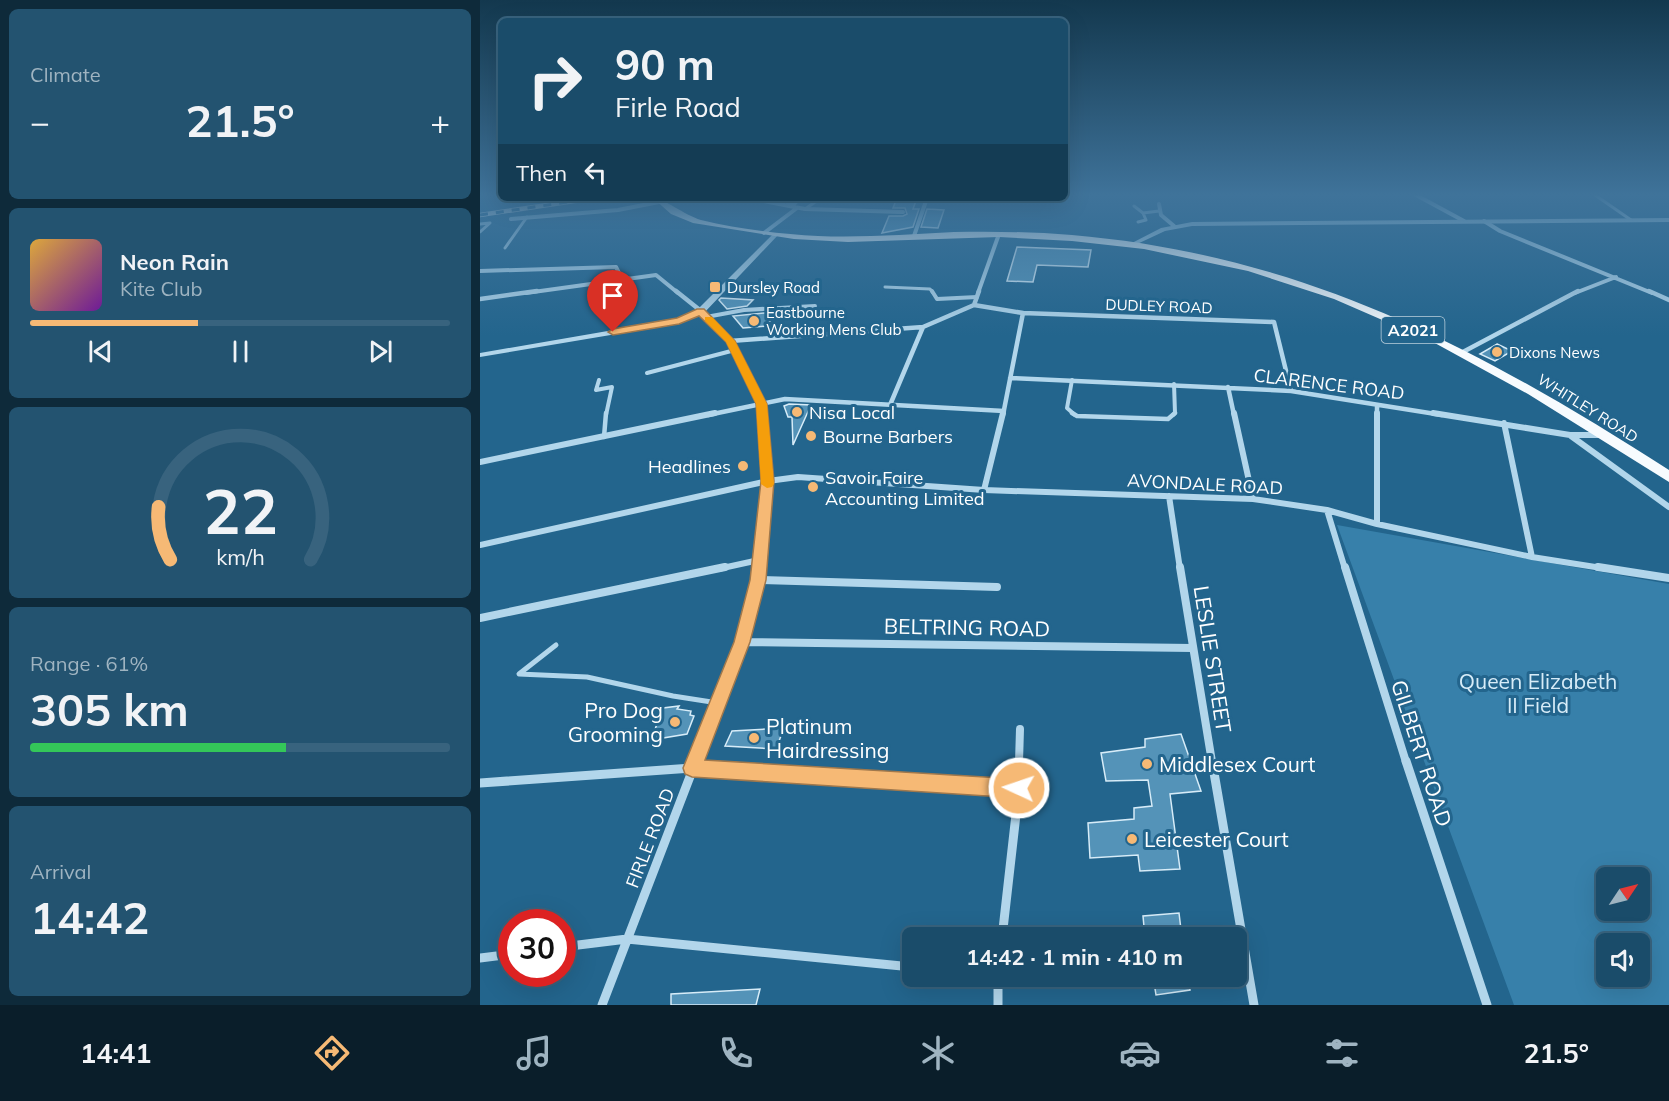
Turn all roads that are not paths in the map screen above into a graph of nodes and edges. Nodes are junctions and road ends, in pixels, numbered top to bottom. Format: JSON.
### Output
{"nodes":[{"id":1,"x":509,"y":242,"type":"edge"},
{"id":2,"x":769,"y":242,"type":"edge"},
{"id":3,"x":996,"y":242,"type":"edge"},
{"id":4,"x":1105,"y":242,"type":"edge"},
{"id":5,"x":1137,"y":242,"type":"edge"},
{"id":6,"x":1527,"y":242,"type":"edge"},
{"id":7,"x":1133,"y":244,"type":"junction"},
{"id":8,"x":505,"y":248,"type":"dead end"},
{"id":9,"x":480,"y":271,"type":"edge"},
{"id":10,"x":1616,"y":277,"type":"junction"},
{"id":11,"x":622,"y":279,"type":"junction"},
{"id":12,"x":885,"y":287,"type":"dead end"},
{"id":13,"x":977,"y":297,"type":"junction"},
{"id":14,"x":480,"y":299,"type":"edge"},
{"id":15,"x":1669,"y":300,"type":"edge"},
{"id":16,"x":974,"y":305,"type":"junction"},
{"id":17,"x":815,"y":306,"type":"dead end"},
{"id":18,"x":1023,"y":313,"type":"junction"},
{"id":19,"x":704,"y":314,"type":"junction"},
{"id":20,"x":923,"y":327,"type":"junction"},
{"id":21,"x":730,"y":341,"type":"junction"},
{"id":22,"x":735,"y":350,"type":"junction"},
{"id":23,"x":1461,"y":353,"type":"junction"},
{"id":24,"x":480,"y":355,"type":"edge"},
{"id":25,"x":646,"y":373,"type":"dead end"},
{"id":26,"x":1010,"y":378,"type":"junction"},
{"id":27,"x":599,"y":380,"type":"dead end"},
{"id":28,"x":1072,"y":380,"type":"junction"},
{"id":29,"x":1174,"y":384,"type":"junction"},
{"id":30,"x":1228,"y":387,"type":"junction"},
{"id":31,"x":1291,"y":391,"type":"junction"},
{"id":32,"x":762,"y":404,"type":"junction"},
{"id":33,"x":890,"y":405,"type":"junction"},
{"id":34,"x":1377,"y":405,"type":"junction"},
{"id":35,"x":1004,"y":411,"type":"junction"},
{"id":36,"x":1504,"y":423,"type":"junction"},
{"id":37,"x":1570,"y":435,"type":"junction"},
{"id":38,"x":1605,"y":435,"type":"junction"},
{"id":39,"x":604,"y":437,"type":"junction"},
{"id":40,"x":480,"y":462,"type":"edge"},
{"id":41,"x":1669,"y":477,"type":"edge"},
{"id":42,"x":768,"y":481,"type":"junction"},
{"id":43,"x":984,"y":490,"type":"junction"},
{"id":44,"x":1169,"y":496,"type":"junction"},
{"id":45,"x":1253,"y":499,"type":"junction"},
{"id":46,"x":1669,"y":507,"type":"edge"},
{"id":47,"x":1327,"y":510,"type":"junction"},
{"id":48,"x":1377,"y":524,"type":"junction"},
{"id":49,"x":480,"y":545,"type":"edge"},
{"id":50,"x":1532,"y":557,"type":"junction"},
{"id":51,"x":759,"y":560,"type":"junction"},
{"id":52,"x":1669,"y":578,"type":"edge"},
{"id":53,"x":758,"y":580,"type":"junction"},
{"id":54,"x":997,"y":587,"type":"dead end"},
{"id":55,"x":480,"y":618,"type":"edge"},
{"id":56,"x":742,"y":642,"type":"junction"},
{"id":57,"x":556,"y":645,"type":"dead end"},
{"id":58,"x":1192,"y":648,"type":"junction"},
{"id":59,"x":718,"y":704,"type":"junction"},
{"id":60,"x":1020,"y":729,"type":"dead end"},
{"id":61,"x":692,"y":768,"type":"junction"},
{"id":62,"x":480,"y":783,"type":"edge"},
{"id":63,"x":1019,"y":788,"type":"junction"},
{"id":64,"x":1003,"y":927,"type":"edge"},
{"id":65,"x":627,"y":939,"type":"junction"},
{"id":66,"x":576,"y":945,"type":"edge"},
{"id":67,"x":498,"y":956,"type":"edge"},
{"id":68,"x":480,"y":958,"type":"edge"},
{"id":69,"x":902,"y":966,"type":"edge"},
{"id":70,"x":998,"y":987,"type":"edge"},
{"id":71,"x":602,"y":1005,"type":"edge"},
{"id":72,"x":998,"y":1005,"type":"edge"},
{"id":73,"x":1254,"y":1005,"type":"edge"},
{"id":74,"x":1487,"y":1005,"type":"edge"}],
"edges":[{"from":1,"to":8,"type":"lane"},
{"from":2,"to":19,"type":"street"},
{"from":3,"to":13,"type":"street"},
{"from":4,"to":7,"type":"main road","name":"WHITLEY ROAD","number":"A2021"},
{"from":5,"to":7,"type":"street"},
{"from":6,"to":10,"type":"street"},
{"from":7,"to":23,"type":"main road","name":"WHITLEY ROAD","number":"A2021"},
{"from":9,"to":11,"type":"street"},
{"from":10,"to":15,"type":"street"},
{"from":10,"to":23,"type":"street"},
{"from":11,"to":14,"type":"street"},
{"from":11,"to":19,"type":"street"},
{"from":12,"to":13,"type":"lane"},
{"from":13,"to":16,"type":"street"},
{"from":16,"to":18,"type":"street","name":"DUDLEY ROAD"},
{"from":16,"to":20,"type":"street"},
{"from":17,"to":19,"type":"lane"},
{"from":18,"to":26,"type":"street"},
{"from":18,"to":31,"type":"street","name":"DUDLEY ROAD"},
{"from":19,"to":21,"type":"street","name":"FIRLE ROAD"},
{"from":19,"to":24,"type":"street"},
{"from":20,"to":21,"type":"street"},
{"from":20,"to":33,"type":"street"},
{"from":21,"to":22,"type":"street","name":"FIRLE ROAD"},
{"from":22,"to":25,"type":"lane"},
{"from":22,"to":32,"type":"street","name":"FIRLE ROAD"},
{"from":23,"to":38,"type":"main road","name":"WHITLEY ROAD","number":"A2021"},
{"from":26,"to":28,"type":"street","name":"CLARENCE ROAD"},
{"from":26,"to":35,"type":"street"},
{"from":27,"to":39,"type":"lane"},
{"from":28,"to":29,"type":"street","name":"CLARENCE ROAD"},
{"from":28,"to":29,"type":"lane"},
{"from":29,"to":30,"type":"street","name":"CLARENCE ROAD"},
{"from":30,"to":31,"type":"street","name":"CLARENCE ROAD"},
{"from":30,"to":45,"type":"street"},
{"from":31,"to":34,"type":"street","name":"CLARENCE ROAD"},
{"from":32,"to":33,"type":"street"},
{"from":32,"to":39,"type":"street"},
{"from":32,"to":42,"type":"street","name":"FIRLE ROAD"},
{"from":33,"to":35,"type":"street"},
{"from":34,"to":36,"type":"street","name":"CLARENCE ROAD"},
{"from":34,"to":48,"type":"street"},
{"from":35,"to":43,"type":"street"},
{"from":36,"to":37,"type":"street","name":"CLARENCE ROAD"},
{"from":36,"to":50,"type":"street"},
{"from":37,"to":38,"type":"street","name":"CLARENCE ROAD"},
{"from":37,"to":46,"type":"street"},
{"from":38,"to":41,"type":"main road","name":"WHITLEY ROAD","number":"A2021"},
{"from":39,"to":40,"type":"street"},
{"from":42,"to":43,"type":"street","name":"AVONDALE ROAD"},
{"from":42,"to":49,"type":"street","name":"AVONDALE ROAD"},
{"from":42,"to":51,"type":"street","name":"FIRLE ROAD"},
{"from":43,"to":44,"type":"street","name":"AVONDALE ROAD"},
{"from":44,"to":45,"type":"street","name":"AVONDALE ROAD"},
{"from":44,"to":58,"type":"street","name":"LESLIE STREET"},
{"from":45,"to":47,"type":"street","name":"AVONDALE ROAD"},
{"from":47,"to":48,"type":"street","name":"AVONDALE ROAD"},
{"from":47,"to":74,"type":"street","name":"GILBERT ROAD"},
{"from":48,"to":50,"type":"street","name":"AVONDALE ROAD"},
{"from":50,"to":52,"type":"street","name":"AVONDALE ROAD"},
{"from":51,"to":53,"type":"street","name":"FIRLE ROAD"},
{"from":51,"to":55,"type":"street"},
{"from":53,"to":54,"type":"street"},
{"from":53,"to":56,"type":"street","name":"FIRLE ROAD"},
{"from":56,"to":58,"type":"street","name":"BELTRING ROAD"},
{"from":56,"to":59,"type":"street","name":"FIRLE ROAD"},
{"from":57,"to":59,"type":"lane"},
{"from":58,"to":73,"type":"street","name":"LESLIE STREET"},
{"from":59,"to":61,"type":"street","name":"FIRLE ROAD"},
{"from":60,"to":63,"type":"street"},
{"from":61,"to":62,"type":"street"},
{"from":61,"to":63,"type":"street"},
{"from":61,"to":65,"type":"street","name":"FIRLE ROAD"},
{"from":63,"to":64,"type":"street"},
{"from":65,"to":66,"type":"street"},
{"from":65,"to":69,"type":"street"},
{"from":65,"to":71,"type":"street","name":"FIRLE ROAD"},
{"from":67,"to":68,"type":"street"},
{"from":70,"to":72,"type":"street"}]}
